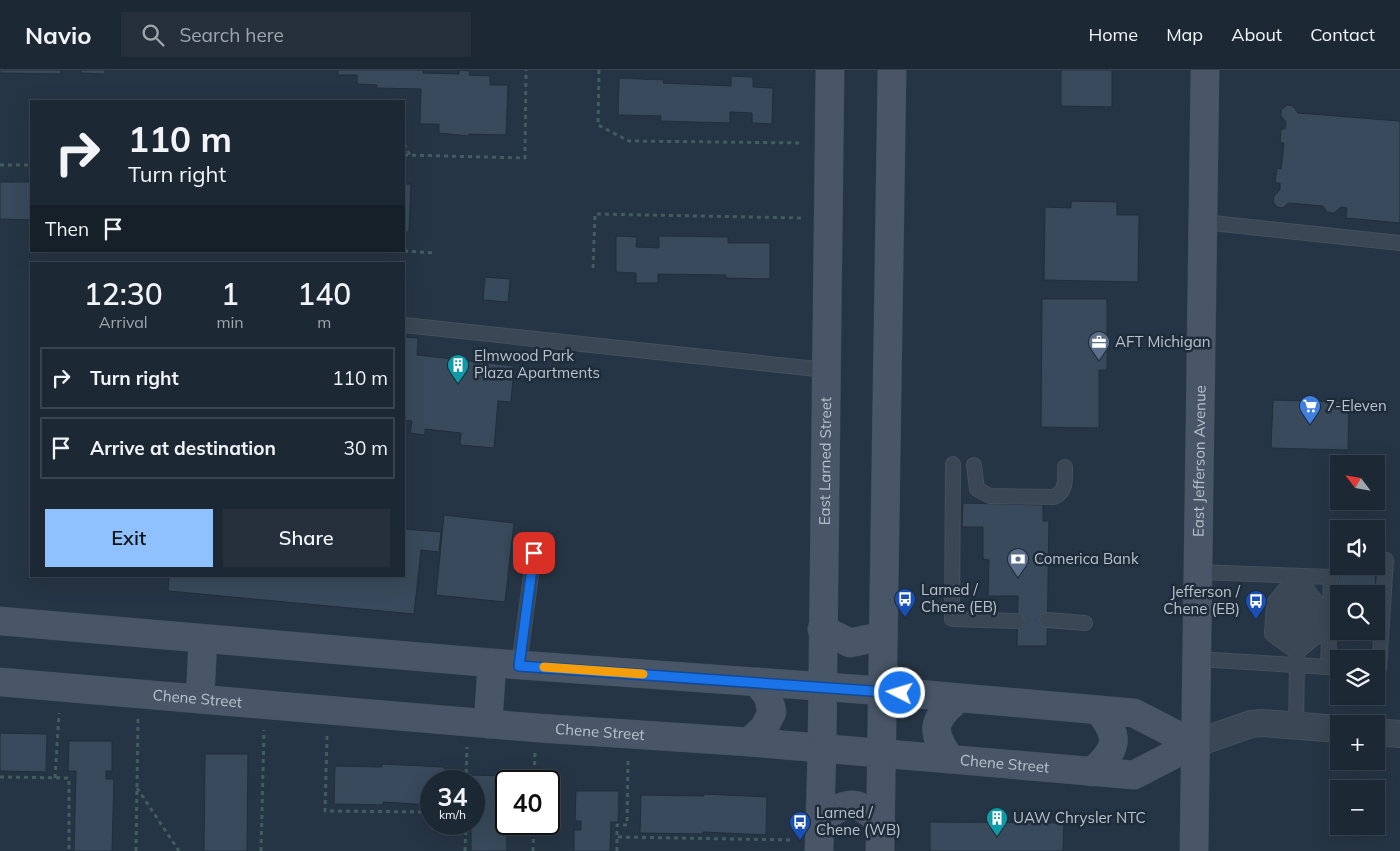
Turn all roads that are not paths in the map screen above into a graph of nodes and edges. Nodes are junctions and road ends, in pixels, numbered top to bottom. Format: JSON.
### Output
{"nodes":[{"id":1,"x":830,"y":70,"type":"edge"},
{"id":2,"x":892,"y":70,"type":"edge"},
{"id":3,"x":1205,"y":70,"type":"edge"},
{"id":4,"x":1203,"y":222,"type":"junction"},
{"id":5,"x":1400,"y":242,"type":"edge"},
{"id":6,"x":405,"y":325,"type":"edge"},
{"id":7,"x":826,"y":370,"type":"junction"},
{"id":8,"x":953,"y":464,"type":"dead end"},
{"id":9,"x":974,"y":465,"type":"dead end"},
{"id":10,"x":1065,"y":467,"type":"dead end"},
{"id":11,"x":534,"y":553,"type":"dead end"},
{"id":12,"x":1386,"y":560,"type":"dead end"},
{"id":13,"x":1197,"y":572,"type":"junction"},
{"id":14,"x":1296,"y":576,"type":"junction"},
{"id":15,"x":1048,"y":620,"type":"dead end"},
{"id":16,"x":0,"y":621,"type":"edge"},
{"id":17,"x":1017,"y":621,"type":"dead end"},
{"id":18,"x":1085,"y":623,"type":"dead end"},
{"id":19,"x":822,"y":629,"type":"junction"},
{"id":20,"x":883,"y":636,"type":"junction"},
{"id":21,"x":202,"y":639,"type":"junction"},
{"id":22,"x":1333,"y":650,"type":"edge"},
{"id":23,"x":1380,"y":650,"type":"edge"},
{"id":24,"x":1296,"y":658,"type":"junction"},
{"id":25,"x":1196,"y":659,"type":"junction"},
{"id":26,"x":492,"y":664,"type":"junction"},
{"id":27,"x":519,"y":666,"type":"junction"},
{"id":28,"x":1330,"y":666,"type":"edge"},
{"id":29,"x":0,"y":682,"type":"edge"},
{"id":30,"x":757,"y":682,"type":"junction"},
{"id":31,"x":822,"y":687,"type":"junction"},
{"id":32,"x":883,"y":691,"type":"junction"},
{"id":33,"x":200,"y":699,"type":"junction"},
{"id":34,"x":958,"y":699,"type":"junction"},
{"id":35,"x":1099,"y":711,"type":"junction"},
{"id":36,"x":488,"y":724,"type":"junction"},
{"id":37,"x":1296,"y":725,"type":"junction"},
{"id":38,"x":1330,"y":728,"type":"edge"},
{"id":39,"x":1385,"y":733,"type":"edge"},
{"id":40,"x":1400,"y":734,"type":"edge"},
{"id":41,"x":749,"y":742,"type":"junction"},
{"id":42,"x":1194,"y":744,"type":"junction"},
{"id":43,"x":822,"y":750,"type":"junction"},
{"id":44,"x":882,"y":754,"type":"junction"},
{"id":45,"x":950,"y":759,"type":"junction"},
{"id":46,"x":1092,"y":772,"type":"junction"},
{"id":47,"x":819,"y":822,"type":"junction"},
{"id":48,"x":880,"y":824,"type":"junction"},
{"id":49,"x":819,"y":851,"type":"edge"},
{"id":50,"x":880,"y":851,"type":"edge"},
{"id":51,"x":1194,"y":851,"type":"edge"}],
"edges":[{"from":1,"to":7,"type":"street","name":"East Larned Street"},
{"from":2,"to":20,"type":"street"},
{"from":3,"to":4,"type":"street","name":"East Jefferson Avenue"},
{"from":4,"to":5,"type":"lane"},
{"from":4,"to":13,"type":"street","name":"East Jefferson Avenue"},
{"from":6,"to":7,"type":"lane"},
{"from":7,"to":19,"type":"street","name":"East Larned Street"},
{"from":8,"to":17,"type":"lane"},
{"from":9,"to":10,"type":"lane"},
{"from":11,"to":27,"type":"lane"},
{"from":12,"to":23,"type":"lane"},
{"from":13,"to":14,"type":"lane"},
{"from":13,"to":25,"type":"street","name":"East Jefferson Avenue"},
{"from":14,"to":22,"type":"lane"},
{"from":14,"to":24,"type":"lane"},
{"from":14,"to":24,"type":"lane"},
{"from":15,"to":18,"type":"lane"},
{"from":16,"to":21,"type":"street"},
{"from":19,"to":20,"type":"street"},
{"from":19,"to":31,"type":"street","name":"East Larned Street"},
{"from":20,"to":32,"type":"street"},
{"from":21,"to":26,"type":"street"},
{"from":21,"to":33,"type":"street"},
{"from":24,"to":25,"type":"lane"},
{"from":24,"to":28,"type":"lane"},
{"from":24,"to":37,"type":"lane"},
{"from":25,"to":42,"type":"street","name":"East Jefferson Avenue"},
{"from":26,"to":27,"type":"street"},
{"from":26,"to":36,"type":"street"},
{"from":27,"to":30,"type":"street"},
{"from":29,"to":33,"type":"street","name":"Chene Street"},
{"from":30,"to":31,"type":"street"},
{"from":30,"to":41,"type":"street"},
{"from":31,"to":32,"type":"street"},
{"from":31,"to":43,"type":"street","name":"East Larned Street"},
{"from":32,"to":34,"type":"street"},
{"from":32,"to":44,"type":"street"},
{"from":33,"to":36,"type":"street","name":"Chene Street"},
{"from":34,"to":35,"type":"street"},
{"from":34,"to":45,"type":"street"},
{"from":35,"to":42,"type":"street"},
{"from":35,"to":46,"type":"street"},
{"from":36,"to":41,"type":"street","name":"Chene Street"},
{"from":37,"to":38,"type":"street","name":"Chene Street"},
{"from":37,"to":42,"type":"street","name":"Chene Street"},
{"from":39,"to":40,"type":"street"},
{"from":41,"to":43,"type":"street","name":"Chene Street"},
{"from":42,"to":46,"type":"street","name":"Chene Street"},
{"from":42,"to":51,"type":"street","name":"East Jefferson Avenue"},
{"from":43,"to":44,"type":"street","name":"Chene Street"},
{"from":43,"to":47,"type":"street","name":"East Larned Street"},
{"from":44,"to":45,"type":"street","name":"Chene Street"},
{"from":44,"to":48,"type":"street"},
{"from":45,"to":46,"type":"street","name":"Chene Street"},
{"from":47,"to":48,"type":"street"},
{"from":47,"to":49,"type":"street","name":"East Larned Street"},
{"from":48,"to":50,"type":"street"}]}
